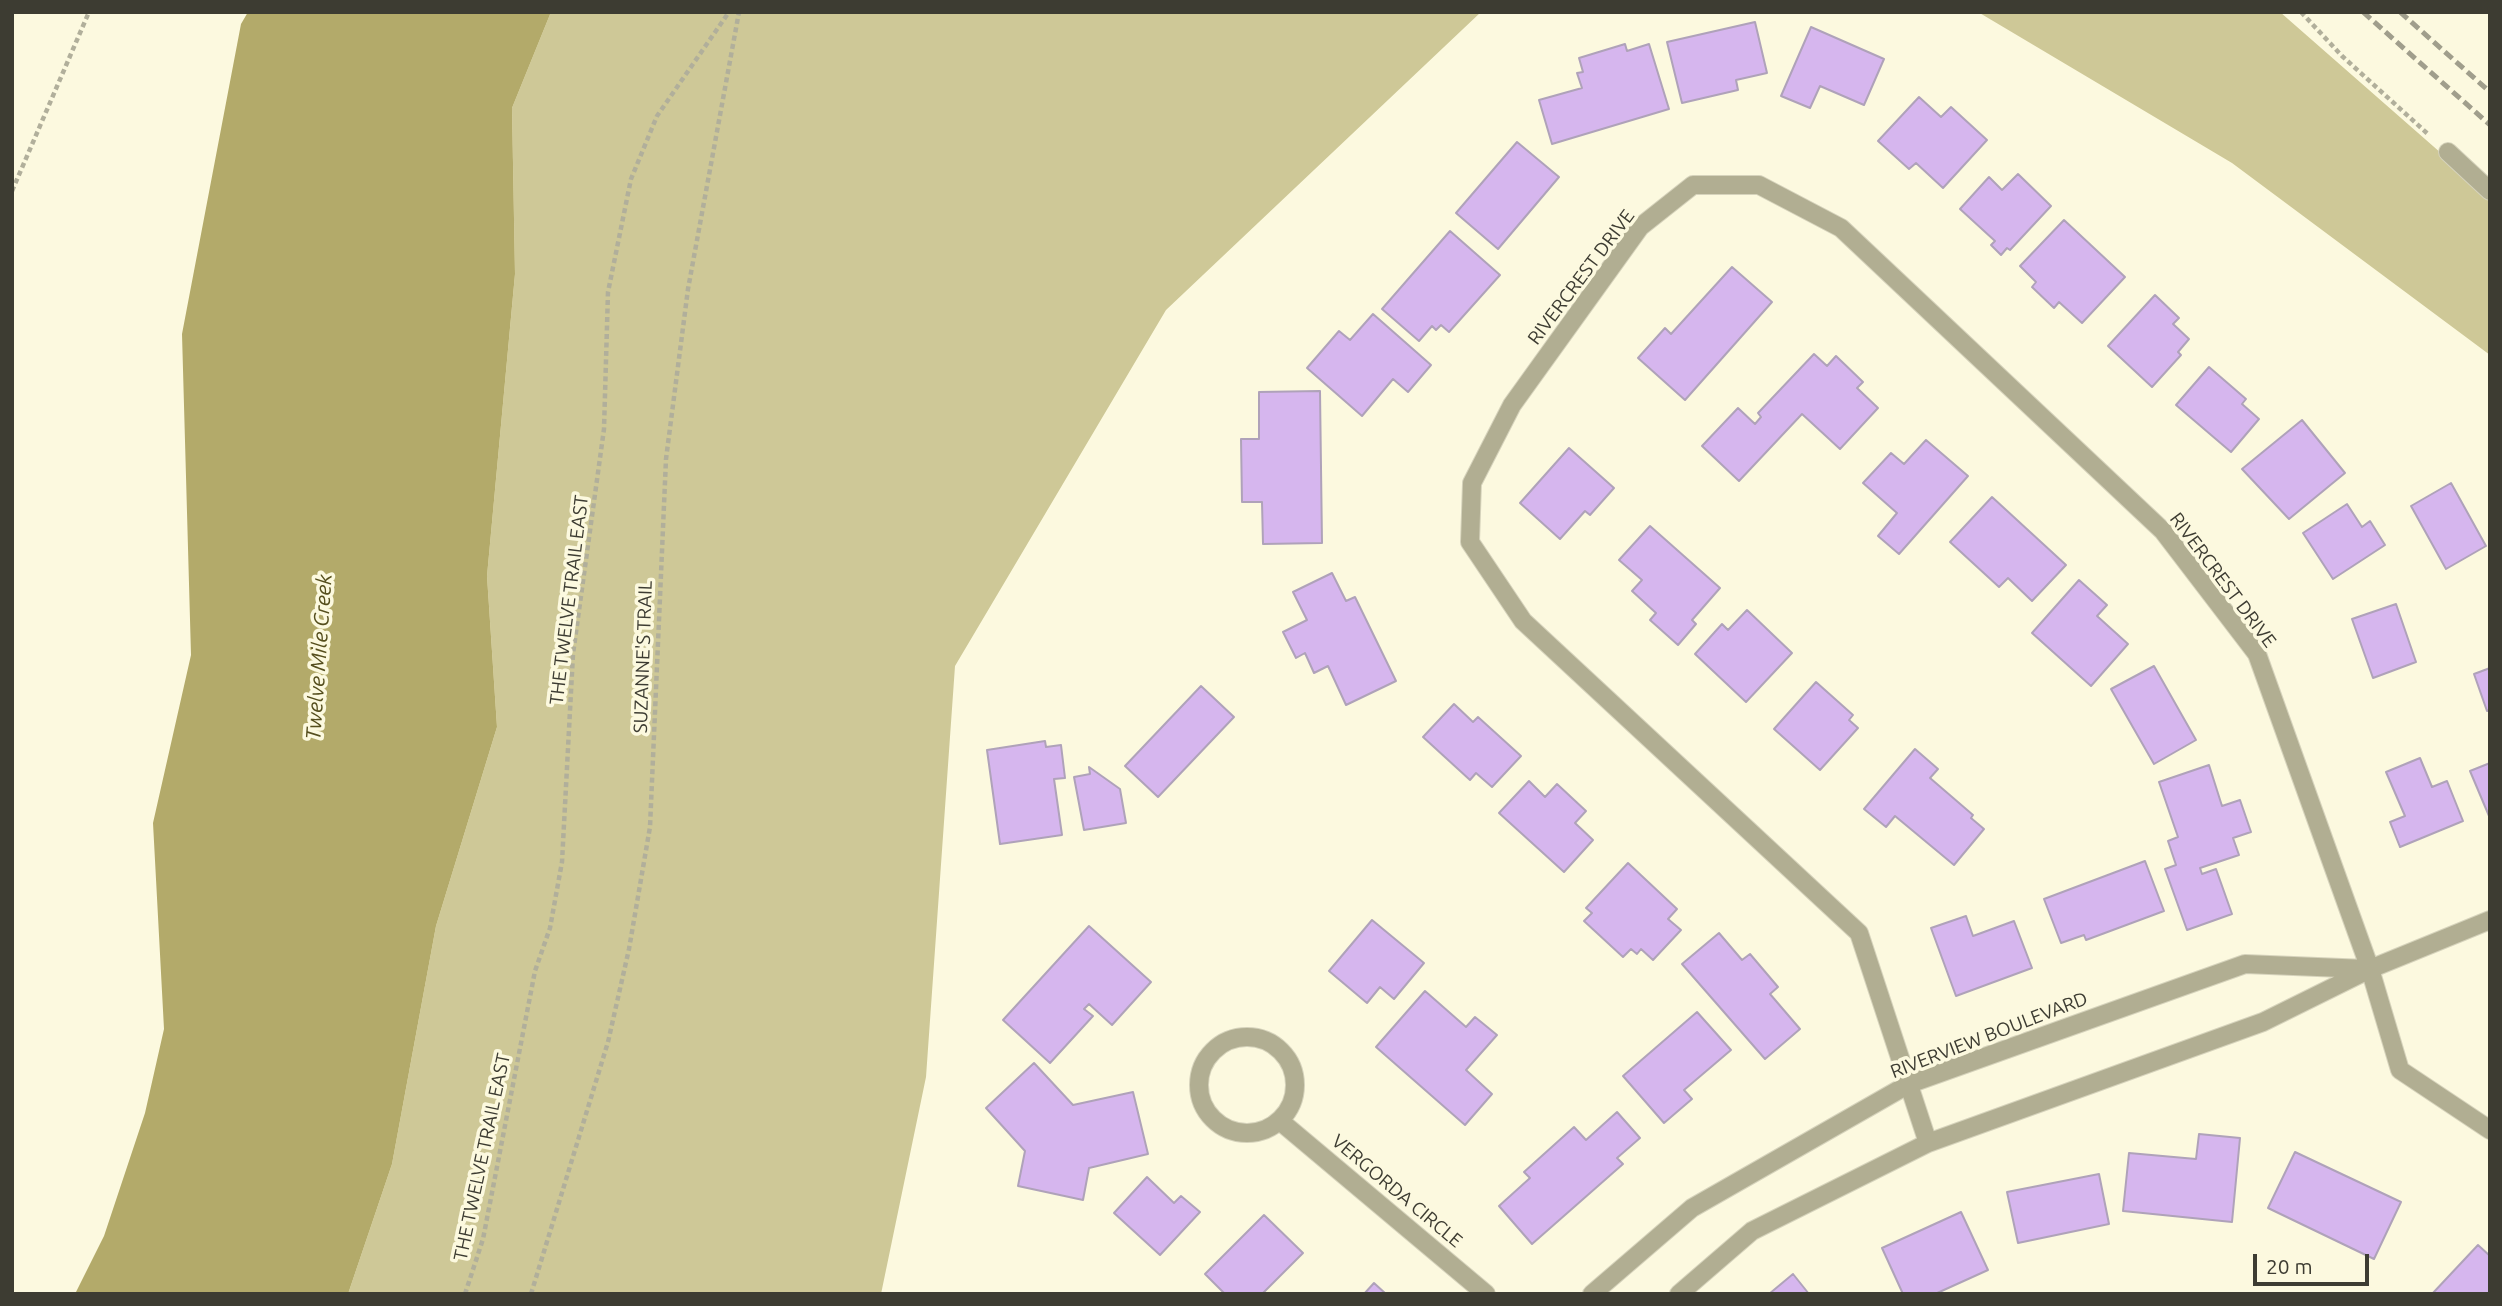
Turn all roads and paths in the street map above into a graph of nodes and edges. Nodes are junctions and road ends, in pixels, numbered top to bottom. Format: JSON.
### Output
{"nodes":[{"id":1,"x":89,"y":12,"type":"edge"},
{"id":2,"x":729,"y":12,"type":"edge"},
{"id":3,"x":739,"y":12,"type":"edge"},
{"id":4,"x":2301,"y":12,"type":"edge"},
{"id":5,"x":2448,"y":152,"type":"joint"},
{"id":6,"x":12,"y":191,"type":"edge"},
{"id":7,"x":2490,"y":191,"type":"edge"},
{"id":8,"x":2490,"y":920,"type":"edge"},
{"id":9,"x":2370,"y":969,"type":"junction"},
{"id":10,"x":1909,"y":1084,"type":"junction"},
{"id":11,"x":1280,"y":1121,"type":"junction"},
{"id":12,"x":2490,"y":1130,"type":"edge"},
{"id":13,"x":1928,"y":1143,"type":"junction"},
{"id":14,"x":465,"y":1294,"type":"edge"},
{"id":15,"x":531,"y":1294,"type":"edge"},
{"id":16,"x":1486,"y":1294,"type":"edge"},
{"id":17,"x":1592,"y":1294,"type":"edge"},
{"id":18,"x":1679,"y":1294,"type":"edge"}],
"edges":[{"from":1,"to":6,"type":"path"},
{"from":2,"to":14,"type":"path","name":"THE TWELVE TRAIL EAST"},
{"from":3,"to":15,"type":"path","name":"SUZANNE'S TRAIL"},
{"from":4,"to":5,"type":"path"},
{"from":5,"to":7,"type":"street"},
{"from":8,"to":9,"type":"street"},
{"from":9,"to":10,"type":"street","name":"RIVERVIEW BOULEVARD"},
{"from":9,"to":10,"type":"street","name":"RIVERCREST DRIVE"},
{"from":9,"to":12,"type":"street"},
{"from":9,"to":13,"type":"street"},
{"from":10,"to":13,"type":"street","name":"RIVERCREST DRIVE"},
{"from":10,"to":17,"type":"street","name":"RIVERVIEW BOULEVARD"},
{"from":11,"to":11,"type":"street"},
{"from":11,"to":16,"type":"street","name":"VERGORDA CIRCLE"},
{"from":13,"to":18,"type":"street"}]}
